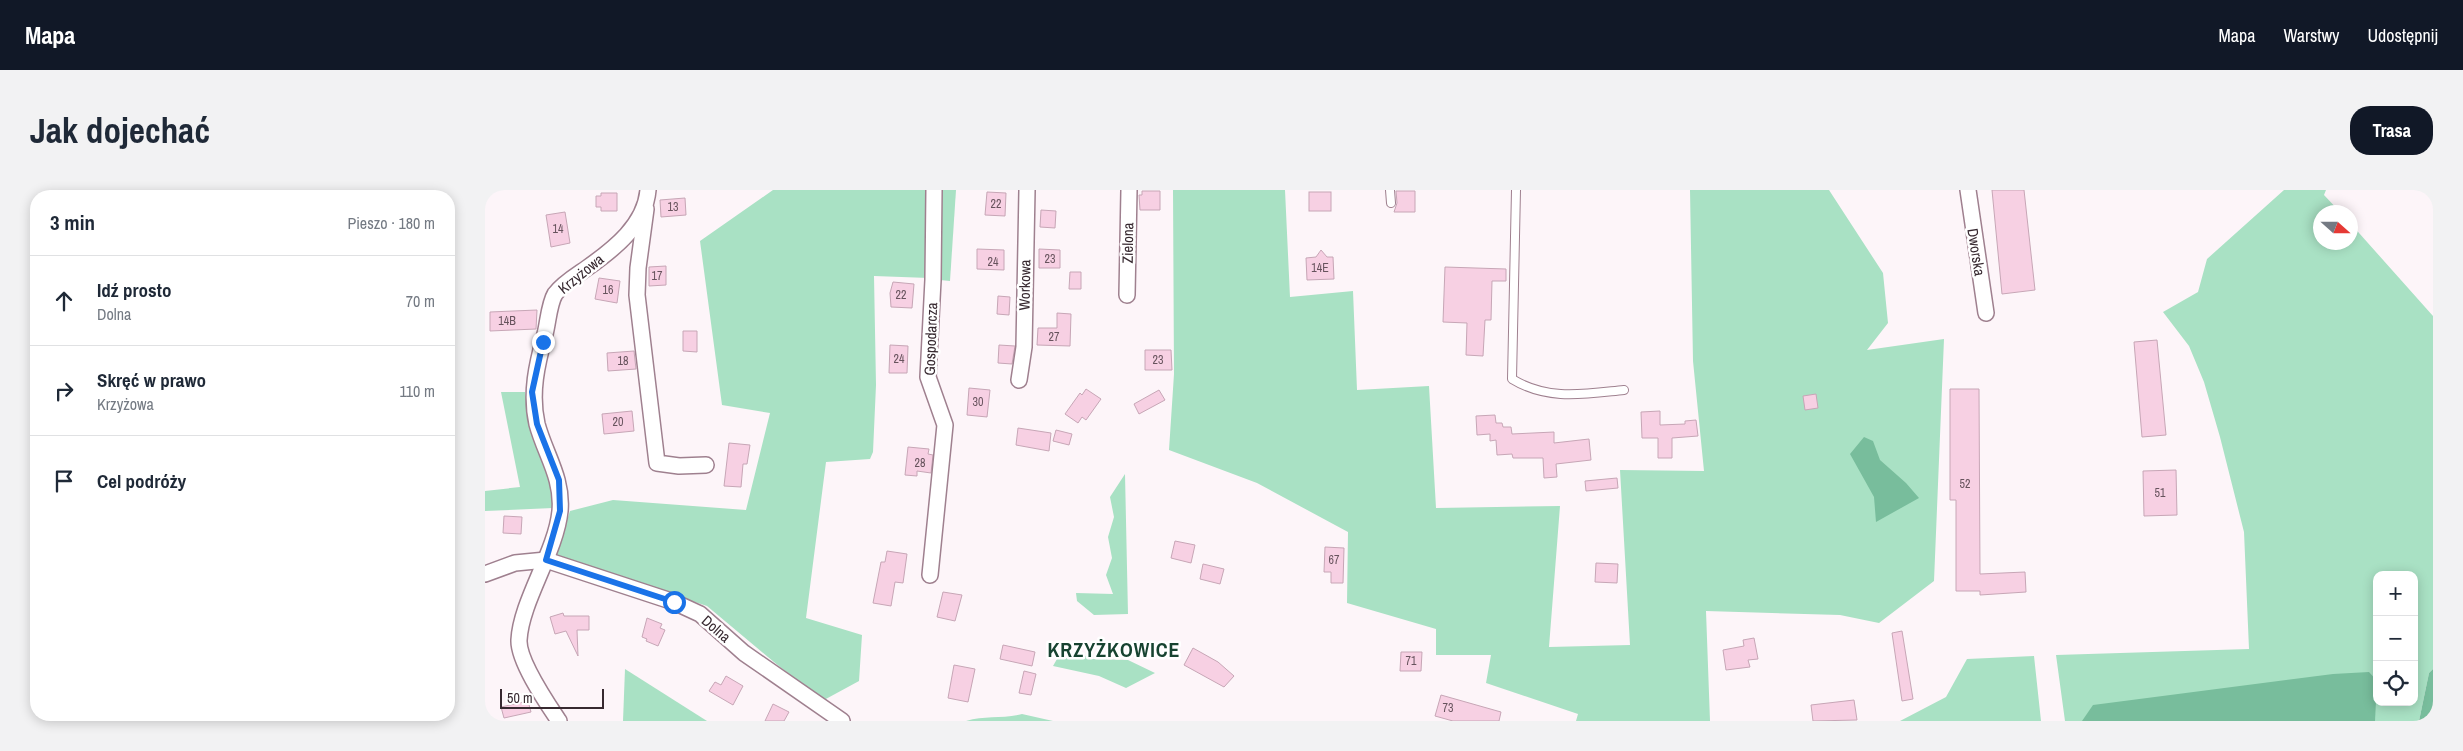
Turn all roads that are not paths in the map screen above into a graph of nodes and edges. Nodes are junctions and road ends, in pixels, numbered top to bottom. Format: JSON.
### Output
{"nodes":[{"id":1,"x":934,"y":190,"type":"edge"},
{"id":2,"x":1027,"y":190,"type":"edge"},
{"id":3,"x":1129,"y":190,"type":"edge"},
{"id":4,"x":1390,"y":190,"type":"edge"},
{"id":5,"x":1516,"y":190,"type":"edge"},
{"id":6,"x":1968,"y":190,"type":"edge"},
{"id":7,"x":648,"y":196,"type":"edge"},
{"id":8,"x":1391,"y":202,"type":"dead end"},
{"id":9,"x":1127,"y":295,"type":"dead end"},
{"id":10,"x":1986,"y":313,"type":"dead end"},
{"id":11,"x":1019,"y":380,"type":"dead end"},
{"id":12,"x":1624,"y":390,"type":"dead end"},
{"id":13,"x":706,"y":465,"type":"dead end"},
{"id":14,"x":546,"y":560,"type":"junction"},
{"id":15,"x":485,"y":574,"type":"edge"},
{"id":16,"x":930,"y":575,"type":"dead end"},
{"id":17,"x":559,"y":721,"type":"edge"},
{"id":18,"x":842,"y":721,"type":"edge"}],
"edges":[{"from":1,"to":16,"type":"street","name":"Gospodarcza"},
{"from":2,"to":11,"type":"street","name":"Workowa"},
{"from":3,"to":9,"type":"street","name":"Zielona"},
{"from":4,"to":8,"type":"lane"},
{"from":5,"to":12,"type":"lane"},
{"from":6,"to":10,"type":"street","name":"Dworska"},
{"from":7,"to":13,"type":"street","name":"Krzyżowa"},
{"from":7,"to":14,"type":"street","name":"Krzyżowa"},
{"from":14,"to":15,"type":"street","name":"Dolna"},
{"from":14,"to":17,"type":"street"},
{"from":14,"to":18,"type":"street","name":"Dolna"}]}
